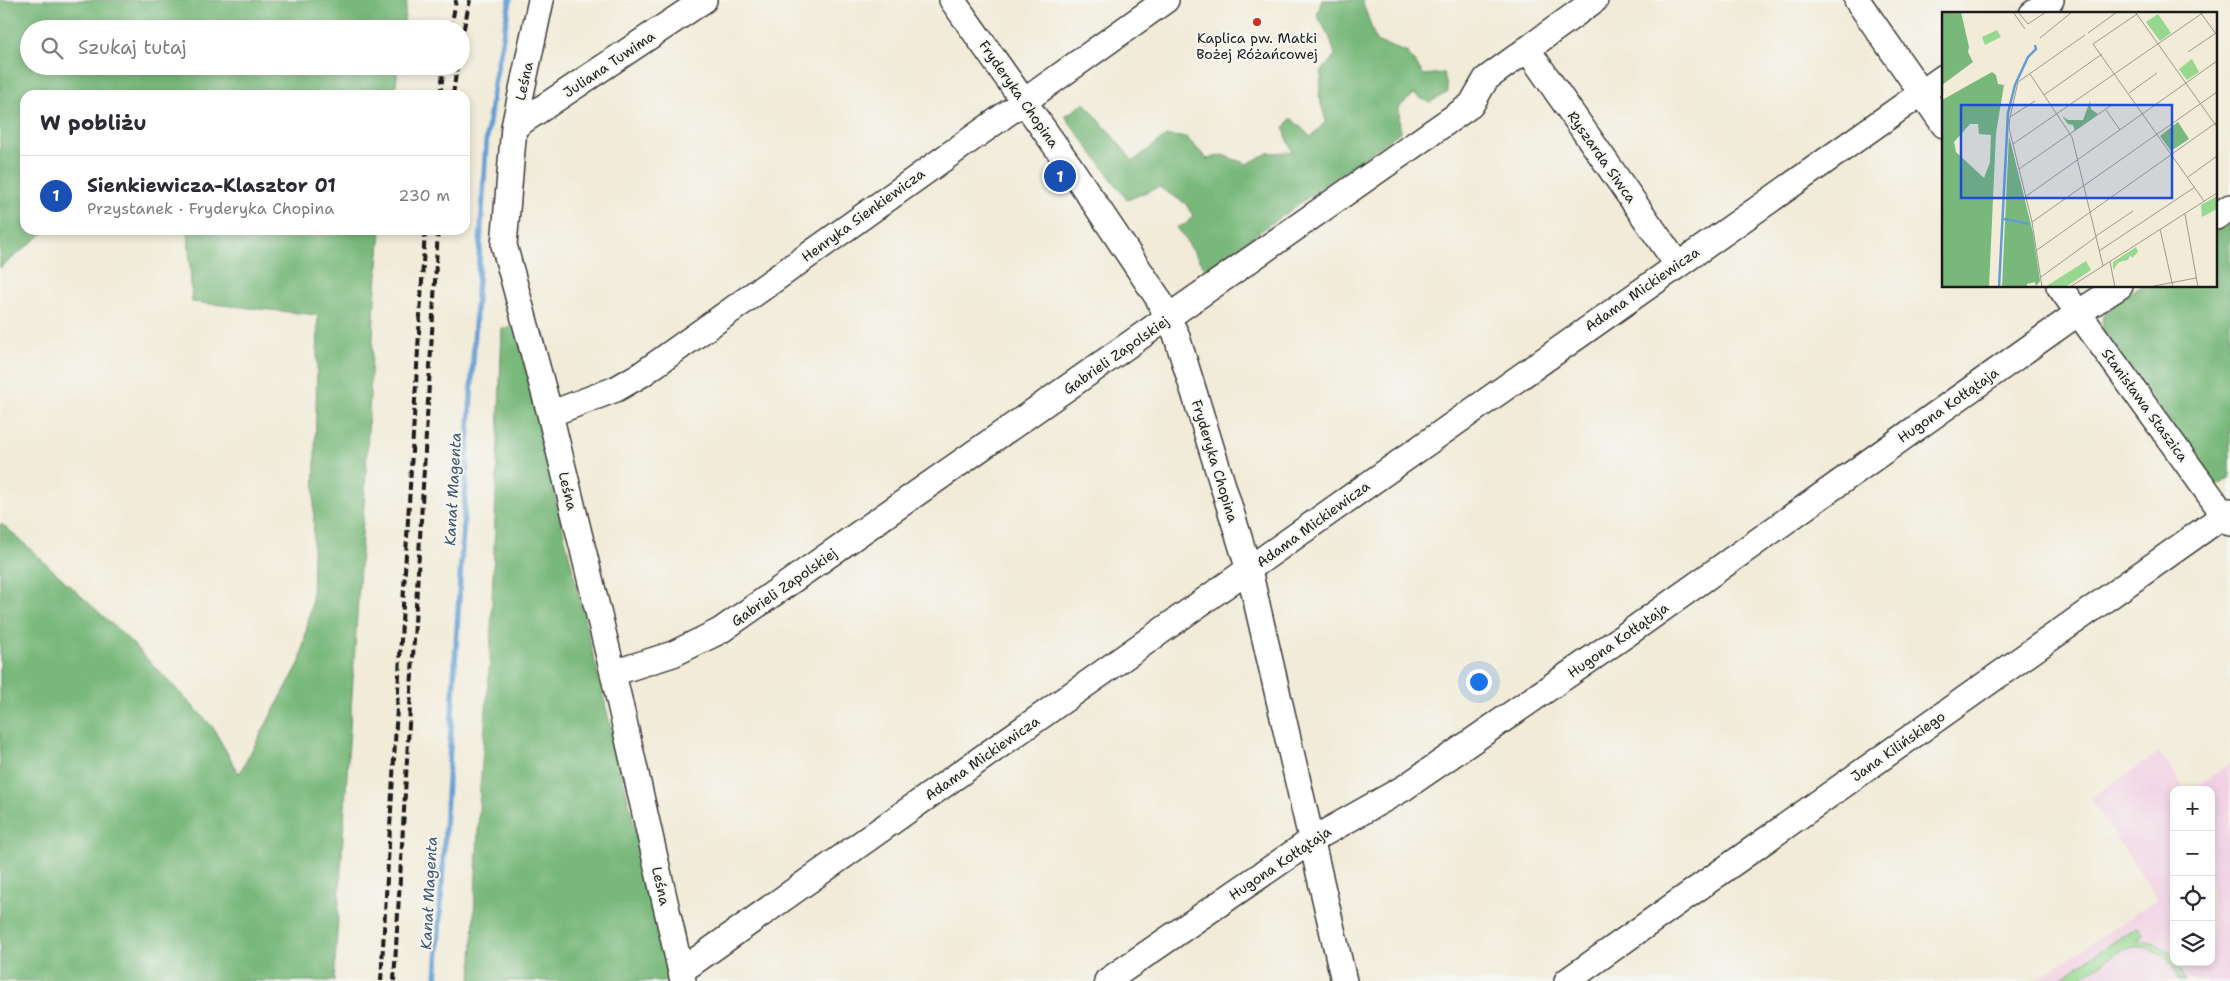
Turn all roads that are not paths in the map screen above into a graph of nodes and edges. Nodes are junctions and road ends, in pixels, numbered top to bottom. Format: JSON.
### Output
{"nodes":[{"id":1,"x":541,"y":0,"type":"edge"},
{"id":2,"x":704,"y":0,"type":"edge"},
{"id":3,"x":952,"y":0,"type":"edge"},
{"id":4,"x":1166,"y":0,"type":"edge"},
{"id":5,"x":1595,"y":0,"type":"edge"},
{"id":6,"x":1857,"y":0,"type":"edge"},
{"id":7,"x":2051,"y":0,"type":"edge"},
{"id":8,"x":2035,"y":12,"type":"edge"},
{"id":9,"x":1527,"y":49,"type":"junction"},
{"id":10,"x":1942,"y":78,"type":"edge"},
{"id":11,"x":1921,"y":93,"type":"junction"},
{"id":12,"x":1023,"y":101,"type":"junction"},
{"id":13,"x":1942,"y":122,"type":"edge"},
{"id":14,"x":514,"y":127,"type":"junction"},
{"id":15,"x":2230,"y":207,"type":"edge"},
{"id":16,"x":2218,"y":216,"type":"edge"},
{"id":17,"x":1677,"y":264,"type":"junction"},
{"id":18,"x":2060,"y":288,"type":"edge"},
{"id":19,"x":2117,"y":288,"type":"edge"},
{"id":20,"x":2078,"y":313,"type":"junction"},
{"id":21,"x":1169,"y":318,"type":"junction"},
{"id":22,"x":550,"y":414,"type":"junction"},
{"id":23,"x":2228,"y":516,"type":"edge"},
{"id":24,"x":1249,"y":570,"type":"junction"},
{"id":25,"x":613,"y":673,"type":"junction"},
{"id":26,"x":1312,"y":840,"type":"junction"},
{"id":27,"x":682,"y":976,"type":"edge"},
{"id":28,"x":1107,"y":981,"type":"edge"},
{"id":29,"x":1344,"y":981,"type":"edge"},
{"id":30,"x":1567,"y":981,"type":"edge"}],
"edges":[{"from":1,"to":14,"type":"street","name":"Leśna"},
{"from":2,"to":14,"type":"street","name":"Juliana Tuwima"},
{"from":3,"to":12,"type":"street","name":"Fryderyka Chopina"},
{"from":4,"to":12,"type":"street","name":"Henryka Sienkiewicza"},
{"from":5,"to":9,"type":"street","name":"Gabrieli Zapolskiej"},
{"from":6,"to":11,"type":"street"},
{"from":7,"to":8,"type":"street"},
{"from":9,"to":17,"type":"street","name":"Ryszarda Siwca"},
{"from":9,"to":21,"type":"street","name":"Gabrieli Zapolskiej"},
{"from":10,"to":11,"type":"street","name":"Adama Mickiewicza"},
{"from":11,"to":13,"type":"street"},
{"from":11,"to":17,"type":"street","name":"Adama Mickiewicza"},
{"from":12,"to":21,"type":"street","name":"Fryderyka Chopina"},
{"from":12,"to":22,"type":"street","name":"Henryka Sienkiewicza"},
{"from":14,"to":22,"type":"street","name":"Leśna"},
{"from":15,"to":16,"type":"street"},
{"from":17,"to":24,"type":"street","name":"Adama Mickiewicza"},
{"from":18,"to":20,"type":"street","name":"Stanisława Staszica"},
{"from":19,"to":20,"type":"street","name":"Hugona Kołłątaja"},
{"from":20,"to":23,"type":"street","name":"Stanisława Staszica"},
{"from":20,"to":26,"type":"street","name":"Hugona Kołłątaja"},
{"from":21,"to":24,"type":"street","name":"Fryderyka Chopina"},
{"from":21,"to":25,"type":"street","name":"Gabrieli Zapolskiej"},
{"from":22,"to":25,"type":"street","name":"Leśna"},
{"from":23,"to":30,"type":"street","name":"Jana Kilińskiego"},
{"from":24,"to":26,"type":"street","name":"Fryderyka Chopina"},
{"from":24,"to":27,"type":"street","name":"Adama Mickiewicza"},
{"from":25,"to":27,"type":"street","name":"Leśna"},
{"from":26,"to":28,"type":"street","name":"Hugona Kołłątaja"},
{"from":26,"to":29,"type":"street","name":"Fryderyka Chopina"}]}
